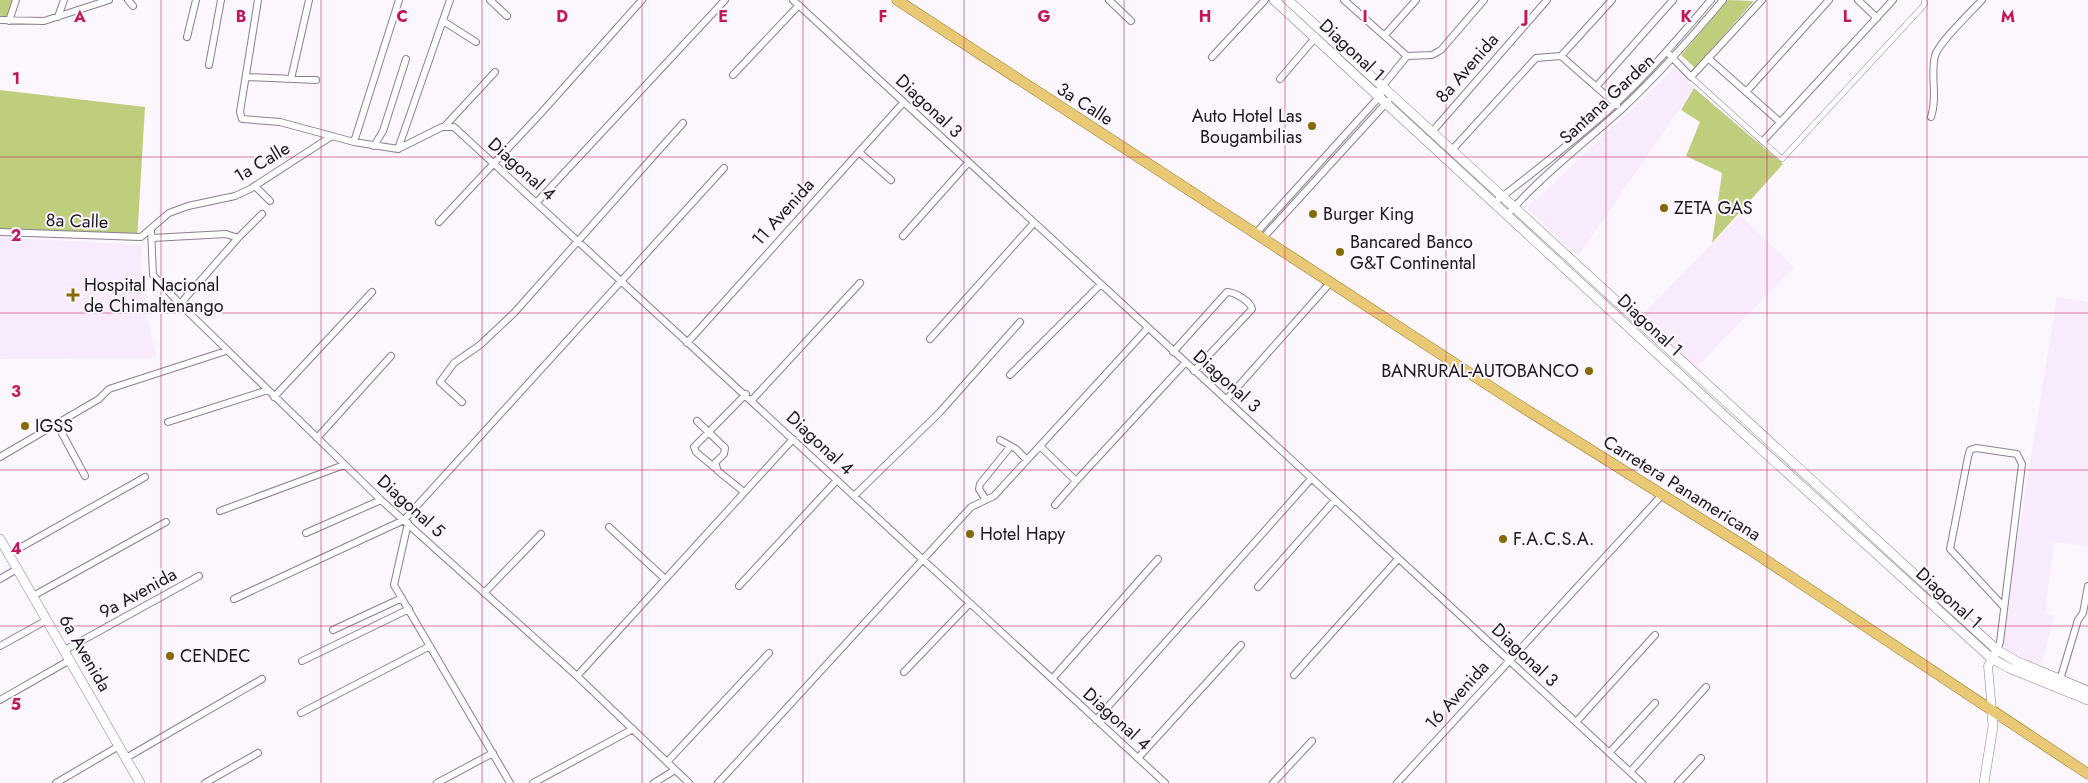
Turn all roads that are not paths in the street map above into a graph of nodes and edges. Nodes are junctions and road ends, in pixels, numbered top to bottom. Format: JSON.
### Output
{"nodes":[{"id":1,"x":16,"y":0,"type":"edge"},
{"id":2,"x":64,"y":0,"type":"edge"},
{"id":3,"x":110,"y":0,"type":"edge"},
{"id":4,"x":128,"y":0,"type":"edge"},
{"id":5,"x":196,"y":0,"type":"edge"},
{"id":6,"x":221,"y":0,"type":"edge"},
{"id":7,"x":258,"y":0,"type":"edge"},
{"id":8,"x":308,"y":0,"type":"edge"},
{"id":9,"x":399,"y":0,"type":"edge"},
{"id":10,"x":450,"y":0,"type":"edge"},
{"id":11,"x":490,"y":0,"type":"edge"},
{"id":12,"x":642,"y":0,"type":"edge"},
{"id":13,"x":725,"y":0,"type":"edge"},
{"id":14,"x":793,"y":0,"type":"edge"},
{"id":15,"x":897,"y":0,"type":"edge"},
{"id":16,"x":1109,"y":0,"type":"edge"},
{"id":17,"x":1265,"y":0,"type":"edge"},
{"id":18,"x":1274,"y":0,"type":"edge"},
{"id":19,"x":1344,"y":0,"type":"edge"},
{"id":20,"x":1416,"y":0,"type":"edge"},
{"id":21,"x":1484,"y":0,"type":"edge"},
{"id":22,"x":1547,"y":0,"type":"edge"},
{"id":23,"x":1612,"y":0,"type":"edge"},
{"id":24,"x":1673,"y":0,"type":"edge"},
{"id":25,"x":1711,"y":0,"type":"edge"},
{"id":26,"x":1723,"y":0,"type":"edge"},
{"id":27,"x":1829,"y":0,"type":"edge"},
{"id":28,"x":1858,"y":0,"type":"edge"},
{"id":29,"x":1893,"y":0,"type":"edge"},
{"id":30,"x":1924,"y":0,"type":"edge"},
{"id":31,"x":1982,"y":0,"type":"edge"},
{"id":32,"x":1759,"y":1,"type":"edge"},
{"id":33,"x":1285,"y":4,"type":"edge"},
{"id":34,"x":799,"y":5,"type":"junction"},
{"id":35,"x":133,"y":6,"type":"dead end"},
{"id":36,"x":507,"y":16,"type":"dead end"},
{"id":37,"x":58,"y":17,"type":"junction"},
{"id":38,"x":1877,"y":18,"type":"junction"},
{"id":39,"x":0,"y":20,"type":"edge"},
{"id":40,"x":9,"y":21,"type":"junction"},
{"id":41,"x":443,"y":21,"type":"junction"},
{"id":42,"x":1131,"y":22,"type":"dead end"},
{"id":43,"x":1386,"y":35,"type":"junction"},
{"id":44,"x":187,"y":37,"type":"dead end"},
{"id":45,"x":1315,"y":38,"type":"junction"},
{"id":46,"x":476,"y":42,"type":"dead end"},
{"id":47,"x":1667,"y":52,"type":"junction"},
{"id":48,"x":1407,"y":56,"type":"junction"},
{"id":49,"x":1561,"y":56,"type":"junction"},
{"id":50,"x":1212,"y":57,"type":"dead end"},
{"id":51,"x":1674,"y":58,"type":"junction"},
{"id":52,"x":1708,"y":58,"type":"junction"},
{"id":53,"x":406,"y":59,"type":"dead end"},
{"id":54,"x":209,"y":65,"type":"dead end"},
{"id":55,"x":495,"y":72,"type":"dead end"},
{"id":56,"x":733,"y":75,"type":"dead end"},
{"id":57,"x":1691,"y":77,"type":"junction"},
{"id":58,"x":246,"y":78,"type":"junction"},
{"id":59,"x":1280,"y":78,"type":"dead end"},
{"id":60,"x":290,"y":79,"type":"junction"},
{"id":61,"x":316,"y":80,"type":"dead end"},
{"id":62,"x":1596,"y":87,"type":"junction"},
{"id":63,"x":1746,"y":92,"type":"junction"},
{"id":64,"x":1383,"y":95,"type":"junction"},
{"id":65,"x":904,"y":103,"type":"junction"},
{"id":66,"x":1615,"y":103,"type":"junction"},
{"id":67,"x":1622,"y":108,"type":"junction"},
{"id":68,"x":1931,"y":117,"type":"dead end"},
{"id":69,"x":1780,"y":122,"type":"junction"},
{"id":70,"x":683,"y":123,"type":"dead end"},
{"id":71,"x":445,"y":126,"type":"junction"},
{"id":72,"x":1431,"y":133,"type":"junction"},
{"id":73,"x":332,"y":136,"type":"junction"},
{"id":74,"x":1763,"y":140,"type":"junction"},
{"id":75,"x":354,"y":142,"type":"junction"},
{"id":76,"x":374,"y":146,"type":"junction"},
{"id":77,"x":398,"y":149,"type":"junction"},
{"id":78,"x":1451,"y":151,"type":"junction"},
{"id":79,"x":859,"y":152,"type":"junction"},
{"id":80,"x":968,"y":163,"type":"junction"},
{"id":81,"x":494,"y":164,"type":"junction"},
{"id":82,"x":724,"y":168,"type":"dead end"},
{"id":83,"x":1534,"y":172,"type":"junction"},
{"id":84,"x":1543,"y":179,"type":"junction"},
{"id":85,"x":891,"y":180,"type":"dead end"},
{"id":86,"x":255,"y":186,"type":"junction"},
{"id":87,"x":1503,"y":196,"type":"junction"},
{"id":88,"x":1291,"y":197,"type":"junction"},
{"id":89,"x":270,"y":201,"type":"dead end"},
{"id":90,"x":537,"y":202,"type":"junction"},
{"id":91,"x":1296,"y":202,"type":"junction"},
{"id":92,"x":1494,"y":203,"type":"junction"},
{"id":93,"x":1515,"y":206,"type":"junction"},
{"id":94,"x":262,"y":214,"type":"dead end"},
{"id":95,"x":1507,"y":215,"type":"junction"},
{"id":96,"x":438,"y":222,"type":"dead end"},
{"id":97,"x":1034,"y":224,"type":"junction"},
{"id":98,"x":151,"y":230,"type":"junction"},
{"id":99,"x":0,"y":232,"type":"edge"},
{"id":100,"x":903,"y":236,"type":"dead end"},
{"id":101,"x":1259,"y":237,"type":"junction"},
{"id":102,"x":152,"y":238,"type":"junction"},
{"id":103,"x":238,"y":238,"type":"junction"},
{"id":104,"x":578,"y":242,"type":"junction"},
{"id":105,"x":622,"y":283,"type":"junction"},
{"id":106,"x":860,"y":283,"type":"dead end"},
{"id":107,"x":1330,"y":283,"type":"junction"},
{"id":108,"x":1100,"y":285,"type":"junction"},
{"id":109,"x":372,"y":292,"type":"dead end"},
{"id":110,"x":180,"y":304,"type":"junction"},
{"id":111,"x":1020,"y":322,"type":"dead end"},
{"id":112,"x":1147,"y":329,"type":"junction"},
{"id":113,"x":930,"y":339,"type":"dead end"},
{"id":114,"x":687,"y":343,"type":"junction"},
{"id":115,"x":226,"y":351,"type":"junction"},
{"id":116,"x":1173,"y":352,"type":"junction"},
{"id":117,"x":391,"y":356,"type":"dead end"},
{"id":118,"x":1185,"y":363,"type":"junction"},
{"id":119,"x":1194,"y":371,"type":"junction"},
{"id":120,"x":1010,"y":375,"type":"dead end"},
{"id":121,"x":268,"y":390,"type":"junction"},
{"id":122,"x":746,"y":394,"type":"junction"},
{"id":123,"x":274,"y":397,"type":"junction"},
{"id":124,"x":752,"y":400,"type":"junction"},
{"id":125,"x":1226,"y":400,"type":"junction"},
{"id":126,"x":462,"y":402,"type":"dead end"},
{"id":127,"x":697,"y":421,"type":"dead end"},
{"id":128,"x":168,"y":422,"type":"dead end"},
{"id":129,"x":57,"y":424,"type":"junction"},
{"id":130,"x":709,"y":433,"type":"junction"},
{"id":131,"x":316,"y":438,"type":"junction"},
{"id":132,"x":793,"y":439,"type":"junction"},
{"id":133,"x":1000,"y":440,"type":"dead end"},
{"id":134,"x":1040,"y":446,"type":"junction"},
{"id":135,"x":1010,"y":447,"type":"junction"},
{"id":136,"x":0,"y":457,"type":"edge"},
{"id":137,"x":1027,"y":460,"type":"junction"},
{"id":138,"x":344,"y":465,"type":"junction"},
{"id":139,"x":715,"y":468,"type":"junction"},
{"id":140,"x":85,"y":476,"type":"dead end"},
{"id":141,"x":145,"y":477,"type":"dead end"},
{"id":142,"x":1311,"y":479,"type":"junction"},
{"id":143,"x":837,"y":480,"type":"junction"},
{"id":144,"x":1076,"y":482,"type":"junction"},
{"id":145,"x":744,"y":492,"type":"junction"},
{"id":146,"x":1662,"y":495,"type":"junction"},
{"id":147,"x":854,"y":496,"type":"junction"},
{"id":148,"x":382,"y":500,"type":"junction"},
{"id":149,"x":986,"y":500,"type":"junction"},
{"id":150,"x":1335,"y":500,"type":"junction"},
{"id":151,"x":1055,"y":505,"type":"dead end"},
{"id":152,"x":220,"y":511,"type":"dead end"},
{"id":153,"x":166,"y":522,"type":"dead end"},
{"id":154,"x":406,"y":522,"type":"junction"},
{"id":155,"x":609,"y":527,"type":"dead end"},
{"id":156,"x":306,"y":533,"type":"dead end"},
{"id":157,"x":541,"y":534,"type":"dead end"},
{"id":158,"x":0,"y":539,"type":"edge"},
{"id":159,"x":9,"y":554,"type":"junction"},
{"id":160,"x":1158,"y":559,"type":"dead end"},
{"id":161,"x":1398,"y":559,"type":"junction"},
{"id":162,"x":923,"y":560,"type":"junction"},
{"id":163,"x":18,"y":569,"type":"junction"},
{"id":164,"x":199,"y":576,"type":"dead end"},
{"id":165,"x":0,"y":579,"type":"edge"},
{"id":166,"x":665,"y":579,"type":"junction"},
{"id":167,"x":739,"y":586,"type":"dead end"},
{"id":168,"x":2088,"y":586,"type":"edge"},
{"id":169,"x":1258,"y":587,"type":"dead end"},
{"id":170,"x":484,"y":593,"type":"junction"},
{"id":171,"x":33,"y":596,"type":"junction"},
{"id":172,"x":402,"y":598,"type":"junction"},
{"id":173,"x":234,"y":599,"type":"dead end"},
{"id":174,"x":970,"y":603,"type":"junction"},
{"id":175,"x":2003,"y":606,"type":"junction"},
{"id":176,"x":409,"y":609,"type":"junction"},
{"id":177,"x":47,"y":620,"type":"junction"},
{"id":178,"x":333,"y":630,"type":"dead end"},
{"id":179,"x":1655,"y":635,"type":"dead end"},
{"id":180,"x":1241,"y":645,"type":"dead end"},
{"id":181,"x":0,"y":646,"type":"edge"},
{"id":182,"x":430,"y":646,"type":"junction"},
{"id":183,"x":65,"y":650,"type":"junction"},
{"id":184,"x":1997,"y":650,"type":"junction"},
{"id":185,"x":770,"y":653,"type":"dead end"},
{"id":186,"x":1991,"y":658,"type":"junction"},
{"id":187,"x":70,"y":660,"type":"junction"},
{"id":188,"x":1508,"y":660,"type":"junction"},
{"id":189,"x":302,"y":661,"type":"dead end"},
{"id":190,"x":904,"y":672,"type":"dead end"},
{"id":191,"x":1294,"y":675,"type":"dead end"},
{"id":192,"x":577,"y":676,"type":"junction"},
{"id":193,"x":262,"y":679,"type":"dead end"},
{"id":194,"x":1052,"y":679,"type":"junction"},
{"id":195,"x":2060,"y":680,"type":"junction"},
{"id":196,"x":1706,"y":687,"type":"dead end"},
{"id":197,"x":2088,"y":691,"type":"edge"},
{"id":198,"x":0,"y":700,"type":"edge"},
{"id":199,"x":2088,"y":700,"type":"edge"},
{"id":200,"x":1655,"y":703,"type":"dead end"},
{"id":201,"x":1992,"y":711,"type":"junction"},
{"id":202,"x":301,"y":713,"type":"dead end"},
{"id":203,"x":1096,"y":720,"type":"junction"},
{"id":204,"x":1576,"y":722,"type":"junction"},
{"id":205,"x":634,"y":729,"type":"junction"},
{"id":206,"x":1312,"y":741,"type":"dead end"},
{"id":207,"x":119,"y":746,"type":"junction"},
{"id":208,"x":258,"y":753,"type":"dead end"},
{"id":209,"x":493,"y":753,"type":"junction"},
{"id":210,"x":1609,"y":753,"type":"junction"},
{"id":211,"x":126,"y":758,"type":"junction"},
{"id":212,"x":1138,"y":758,"type":"junction"},
{"id":213,"x":1701,"y":758,"type":"dead end"},
{"id":214,"x":666,"y":762,"type":"junction"},
{"id":215,"x":675,"y":770,"type":"junction"},
{"id":216,"x":1630,"y":772,"type":"junction"},
{"id":217,"x":2088,"y":774,"type":"edge"},
{"id":218,"x":56,"y":783,"type":"edge"},
{"id":219,"x":140,"y":783,"type":"edge"},
{"id":220,"x":205,"y":783,"type":"edge"},
{"id":221,"x":437,"y":783,"type":"edge"},
{"id":222,"x":510,"y":783,"type":"edge"},
{"id":223,"x":533,"y":783,"type":"edge"},
{"id":224,"x":654,"y":783,"type":"edge"},
{"id":225,"x":689,"y":783,"type":"edge"},
{"id":226,"x":718,"y":783,"type":"edge"},
{"id":227,"x":1165,"y":783,"type":"edge"},
{"id":228,"x":1273,"y":783,"type":"edge"},
{"id":229,"x":1397,"y":783,"type":"edge"},
{"id":230,"x":1642,"y":783,"type":"edge"},
{"id":231,"x":1678,"y":783,"type":"edge"},
{"id":232,"x":1984,"y":783,"type":"edge"}],
"edges":[{"from":1,"to":40,"type":"street"},
{"from":2,"to":37,"type":"street"},
{"from":3,"to":37,"type":"street"},
{"from":4,"to":35,"type":"street"},
{"from":5,"to":44,"type":"street"},
{"from":6,"to":54,"type":"street"},
{"from":7,"to":58,"type":"street"},
{"from":8,"to":60,"type":"street"},
{"from":9,"to":75,"type":"street"},
{"from":10,"to":41,"type":"street"},
{"from":11,"to":36,"type":"street"},
{"from":12,"to":81,"type":"street"},
{"from":13,"to":90,"type":"street"},
{"from":14,"to":34,"type":"street","name":"Diagonal 3"},
{"from":15,"to":101,"type":"main road","name":"3a Calle"},
{"from":16,"to":42,"type":"street"},
{"from":17,"to":50,"type":"street"},
{"from":18,"to":33,"type":"main road","name":"Diagonal 1"},
{"from":19,"to":43,"type":"street"},
{"from":20,"to":43,"type":"street"},
{"from":21,"to":48,"type":"street"},
{"from":22,"to":72,"type":"street","name":"8a Avenida"},
{"from":23,"to":49,"type":"street"},
{"from":24,"to":62,"type":"street"},
{"from":25,"to":47,"type":"street","name":"Santana Garden"},
{"from":26,"to":51,"type":"street","name":"Santana Garden"},
{"from":27,"to":63,"type":"street"},
{"from":28,"to":38,"type":"street"},
{"from":29,"to":38,"type":"street"},
{"from":30,"to":74,"type":"street"},
{"from":31,"to":68,"type":"street"},
{"from":32,"to":52,"type":"street"},
{"from":33,"to":45,"type":"main road","name":"Diagonal 1"},
{"from":33,"to":64,"type":"main road","name":"Diagonal 1"},
{"from":34,"to":56,"type":"street"},
{"from":34,"to":65,"type":"street","name":"Diagonal 3"},
{"from":37,"to":40,"type":"street"},
{"from":38,"to":69,"type":"street"},
{"from":39,"to":40,"type":"street"},
{"from":41,"to":46,"type":"street"},
{"from":41,"to":77,"type":"street"},
{"from":43,"to":48,"type":"street"},
{"from":45,"to":59,"type":"street"},
{"from":45,"to":64,"type":"main road","name":"Diagonal 1"},
{"from":47,"to":51,"type":"street"},
{"from":47,"to":66,"type":"street","name":"Santana Garden"},
{"from":48,"to":64,"type":"street"},
{"from":49,"to":62,"type":"street"},
{"from":49,"to":78,"type":"street"},
{"from":51,"to":57,"type":"street"},
{"from":51,"to":67,"type":"street","name":"Santana Garden"},
{"from":52,"to":57,"type":"street"},
{"from":52,"to":63,"type":"street"},
{"from":53,"to":76,"type":"street"},
{"from":55,"to":71,"type":"street"},
{"from":57,"to":74,"type":"street"},
{"from":58,"to":60,"type":"street"},
{"from":58,"to":73,"type":"street"},
{"from":60,"to":61,"type":"street"},
{"from":62,"to":66,"type":"street"},
{"from":63,"to":69,"type":"street"},
{"from":64,"to":72,"type":"main road","name":"Diagonal 1"},
{"from":64,"to":88,"type":"street"},
{"from":64,"to":91,"type":"street"},
{"from":64,"to":92,"type":"main road","name":"Diagonal 1"},
{"from":65,"to":79,"type":"street","name":"11 Avenida"},
{"from":65,"to":80,"type":"street","name":"Diagonal 3"},
{"from":66,"to":67,"type":"street"},
{"from":66,"to":83,"type":"street","name":"Santana Garden"},
{"from":67,"to":84,"type":"street","name":"Santana Garden"},
{"from":69,"to":74,"type":"street"},
{"from":70,"to":104,"type":"street"},
{"from":71,"to":77,"type":"street"},
{"from":71,"to":81,"type":"street","name":"Diagonal 4"},
{"from":72,"to":78,"type":"main road","name":"Diagonal 1"},
{"from":73,"to":75,"type":"street"},
{"from":73,"to":86,"type":"street","name":"1a Calle"},
{"from":75,"to":76,"type":"street"},
{"from":76,"to":77,"type":"street"},
{"from":78,"to":87,"type":"main road","name":"Diagonal 1"},
{"from":79,"to":85,"type":"street"},
{"from":79,"to":114,"type":"street","name":"11 Avenida"},
{"from":80,"to":97,"type":"street","name":"Diagonal 3"},
{"from":80,"to":100,"type":"street"},
{"from":81,"to":90,"type":"street","name":"Diagonal 4"},
{"from":81,"to":96,"type":"street"},
{"from":82,"to":105,"type":"street"},
{"from":83,"to":84,"type":"street"},
{"from":83,"to":87,"type":"street","name":"Santana Garden"},
{"from":84,"to":93,"type":"street","name":"Santana Garden"},
{"from":86,"to":89,"type":"street"},
{"from":86,"to":98,"type":"street","name":"1a Calle"},
{"from":87,"to":92,"type":"street","name":"Santana Garden"},
{"from":87,"to":93,"type":"main road","name":"Diagonal 1"},
{"from":88,"to":91,"type":"street"},
{"from":88,"to":101,"type":"street"},
{"from":90,"to":104,"type":"street","name":"Diagonal 4"},
{"from":91,"to":101,"type":"street"},
{"from":92,"to":95,"type":"main road","name":"Diagonal 1"},
{"from":93,"to":95,"type":"street","name":"Santana Garden"},
{"from":93,"to":184,"type":"main road","name":"Diagonal 1"},
{"from":94,"to":103,"type":"street"},
{"from":95,"to":186,"type":"main road","name":"Diagonal 1"},
{"from":97,"to":108,"type":"street","name":"Diagonal 3"},
{"from":97,"to":113,"type":"street"},
{"from":98,"to":99,"type":"street","name":"8a Calle"},
{"from":98,"to":102,"type":"street","name":"Diagonal 5"},
{"from":101,"to":107,"type":"main road","name":"Carretera Panamericana"},
{"from":102,"to":103,"type":"street"},
{"from":102,"to":110,"type":"street","name":"Diagonal 5"},
{"from":103,"to":110,"type":"street"},
{"from":104,"to":105,"type":"street","name":"Diagonal 4"},
{"from":104,"to":126,"type":"street"},
{"from":105,"to":114,"type":"street","name":"Diagonal 4"},
{"from":105,"to":154,"type":"street"},
{"from":106,"to":124,"type":"street"},
{"from":107,"to":125,"type":"street"},
{"from":107,"to":146,"type":"main road","name":"Carretera Panamericana"},
{"from":108,"to":112,"type":"street","name":"Diagonal 3"},
{"from":108,"to":120,"type":"street"},
{"from":109,"to":123,"type":"street"},
{"from":110,"to":115,"type":"street","name":"Diagonal 5"},
{"from":111,"to":147,"type":"street"},
{"from":112,"to":116,"type":"street","name":"Diagonal 3"},
{"from":112,"to":134,"type":"street"},
{"from":114,"to":122,"type":"street","name":"Diagonal 4"},
{"from":115,"to":121,"type":"street","name":"Diagonal 5"},
{"from":115,"to":129,"type":"street"},
{"from":116,"to":118,"type":"street","name":"Diagonal 3"},
{"from":116,"to":119,"type":"street"},
{"from":117,"to":131,"type":"street"},
{"from":118,"to":119,"type":"street","name":"Diagonal 3"},
{"from":118,"to":144,"type":"street"},
{"from":119,"to":125,"type":"street","name":"Diagonal 3"},
{"from":121,"to":123,"type":"street","name":"Diagonal 5"},
{"from":121,"to":128,"type":"street"},
{"from":122,"to":124,"type":"street","name":"Diagonal 4"},
{"from":122,"to":130,"type":"street"},
{"from":123,"to":131,"type":"street","name":"Diagonal 5"},
{"from":124,"to":132,"type":"street","name":"Diagonal 4"},
{"from":125,"to":142,"type":"street","name":"Diagonal 3"},
{"from":127,"to":130,"type":"street"},
{"from":129,"to":136,"type":"street"},
{"from":129,"to":140,"type":"street"},
{"from":130,"to":139,"type":"street"},
{"from":130,"to":139,"type":"street"},
{"from":131,"to":138,"type":"street","name":"Diagonal 5"},
{"from":132,"to":143,"type":"street","name":"Diagonal 4"},
{"from":132,"to":145,"type":"street"},
{"from":133,"to":135,"type":"street"},
{"from":134,"to":137,"type":"street"},
{"from":134,"to":144,"type":"street"},
{"from":135,"to":137,"type":"street"},
{"from":135,"to":149,"type":"street"},
{"from":137,"to":149,"type":"street"},
{"from":138,"to":148,"type":"street","name":"Diagonal 5"},
{"from":138,"to":152,"type":"street"},
{"from":139,"to":145,"type":"street"},
{"from":141,"to":159,"type":"street"},
{"from":142,"to":150,"type":"street","name":"Diagonal 3"},
{"from":142,"to":203,"type":"street"},
{"from":143,"to":147,"type":"street","name":"Diagonal 4"},
{"from":143,"to":167,"type":"street"},
{"from":144,"to":151,"type":"street"},
{"from":145,"to":166,"type":"street"},
{"from":146,"to":188,"type":"street","name":"16 Avenida"},
{"from":146,"to":201,"type":"main road","name":"Carretera Panamericana"},
{"from":147,"to":162,"type":"street","name":"Diagonal 4"},
{"from":148,"to":154,"type":"street","name":"Diagonal 5"},
{"from":148,"to":156,"type":"street"},
{"from":149,"to":162,"type":"street"},
{"from":150,"to":161,"type":"street","name":"Diagonal 3"},
{"from":150,"to":169,"type":"street"},
{"from":153,"to":171,"type":"street"},
{"from":154,"to":170,"type":"street","name":"Diagonal 5"},
{"from":154,"to":172,"type":"street"},
{"from":154,"to":173,"type":"street"},
{"from":155,"to":166,"type":"street"},
{"from":157,"to":170,"type":"street"},
{"from":158,"to":159,"type":"main road","name":"6a Avenida"},
{"from":159,"to":163,"type":"main road","name":"6a Avenida"},
{"from":160,"to":194,"type":"street"},
{"from":161,"to":188,"type":"street","name":"Diagonal 3"},
{"from":161,"to":191,"type":"street"},
{"from":162,"to":174,"type":"street","name":"Diagonal 4"},
{"from":162,"to":226,"type":"street"},
{"from":163,"to":165,"type":"street"},
{"from":163,"to":171,"type":"main road","name":"6a Avenida"},
{"from":164,"to":183,"type":"street","name":"9a Avenida"},
{"from":166,"to":192,"type":"street"},
{"from":168,"to":195,"type":"street"},
{"from":170,"to":192,"type":"street","name":"Diagonal 5"},
{"from":171,"to":177,"type":"main road","name":"6a Avenida"},
{"from":172,"to":176,"type":"street"},
{"from":172,"to":178,"type":"street"},
{"from":174,"to":190,"type":"street"},
{"from":174,"to":194,"type":"street","name":"Diagonal 4"},
{"from":175,"to":175,"type":"street"},
{"from":175,"to":184,"type":"street"},
{"from":176,"to":182,"type":"street"},
{"from":176,"to":189,"type":"street"},
{"from":177,"to":181,"type":"street"},
{"from":177,"to":183,"type":"main road","name":"6a Avenida"},
{"from":179,"to":204,"type":"street"},
{"from":180,"to":212,"type":"street"},
{"from":182,"to":202,"type":"street"},
{"from":182,"to":209,"type":"street"},
{"from":183,"to":187,"type":"main road","name":"6a Avenida"},
{"from":184,"to":186,"type":"street"},
{"from":184,"to":195,"type":"main road","name":"Diagonal 1"},
{"from":185,"to":214,"type":"street"},
{"from":186,"to":199,"type":"main road","name":"Diagonal 1"},
{"from":186,"to":201,"type":"street"},
{"from":187,"to":198,"type":"street"},
{"from":187,"to":207,"type":"main road","name":"6a Avenida"},
{"from":188,"to":204,"type":"street","name":"Diagonal 3"},
{"from":188,"to":229,"type":"street","name":"16 Avenida"},
{"from":192,"to":205,"type":"street","name":"Diagonal 5"},
{"from":193,"to":211,"type":"street"},
{"from":194,"to":203,"type":"street","name":"Diagonal 4"},
{"from":195,"to":197,"type":"main road","name":"Diagonal 1"},
{"from":196,"to":216,"type":"street"},
{"from":200,"to":210,"type":"street"},
{"from":201,"to":217,"type":"main road","name":"Carretera Panamericana"},
{"from":201,"to":232,"type":"main road"},
{"from":203,"to":212,"type":"street","name":"Diagonal 4"},
{"from":204,"to":210,"type":"street","name":"Diagonal 3"},
{"from":205,"to":214,"type":"street","name":"Diagonal 5"},
{"from":205,"to":223,"type":"street"},
{"from":206,"to":228,"type":"street"},
{"from":207,"to":211,"type":"main road","name":"6a Avenida"},
{"from":207,"to":218,"type":"street"},
{"from":208,"to":220,"type":"street"},
{"from":209,"to":221,"type":"street"},
{"from":209,"to":222,"type":"street"},
{"from":210,"to":216,"type":"street","name":"Diagonal 3"},
{"from":211,"to":219,"type":"main road","name":"6a Avenida"},
{"from":212,"to":227,"type":"street","name":"Diagonal 4"},
{"from":213,"to":231,"type":"street"},
{"from":214,"to":215,"type":"street","name":"Diagonal 5"},
{"from":215,"to":224,"type":"street"},
{"from":215,"to":225,"type":"street","name":"Diagonal 5"},
{"from":216,"to":230,"type":"street","name":"Diagonal 3"}]}
